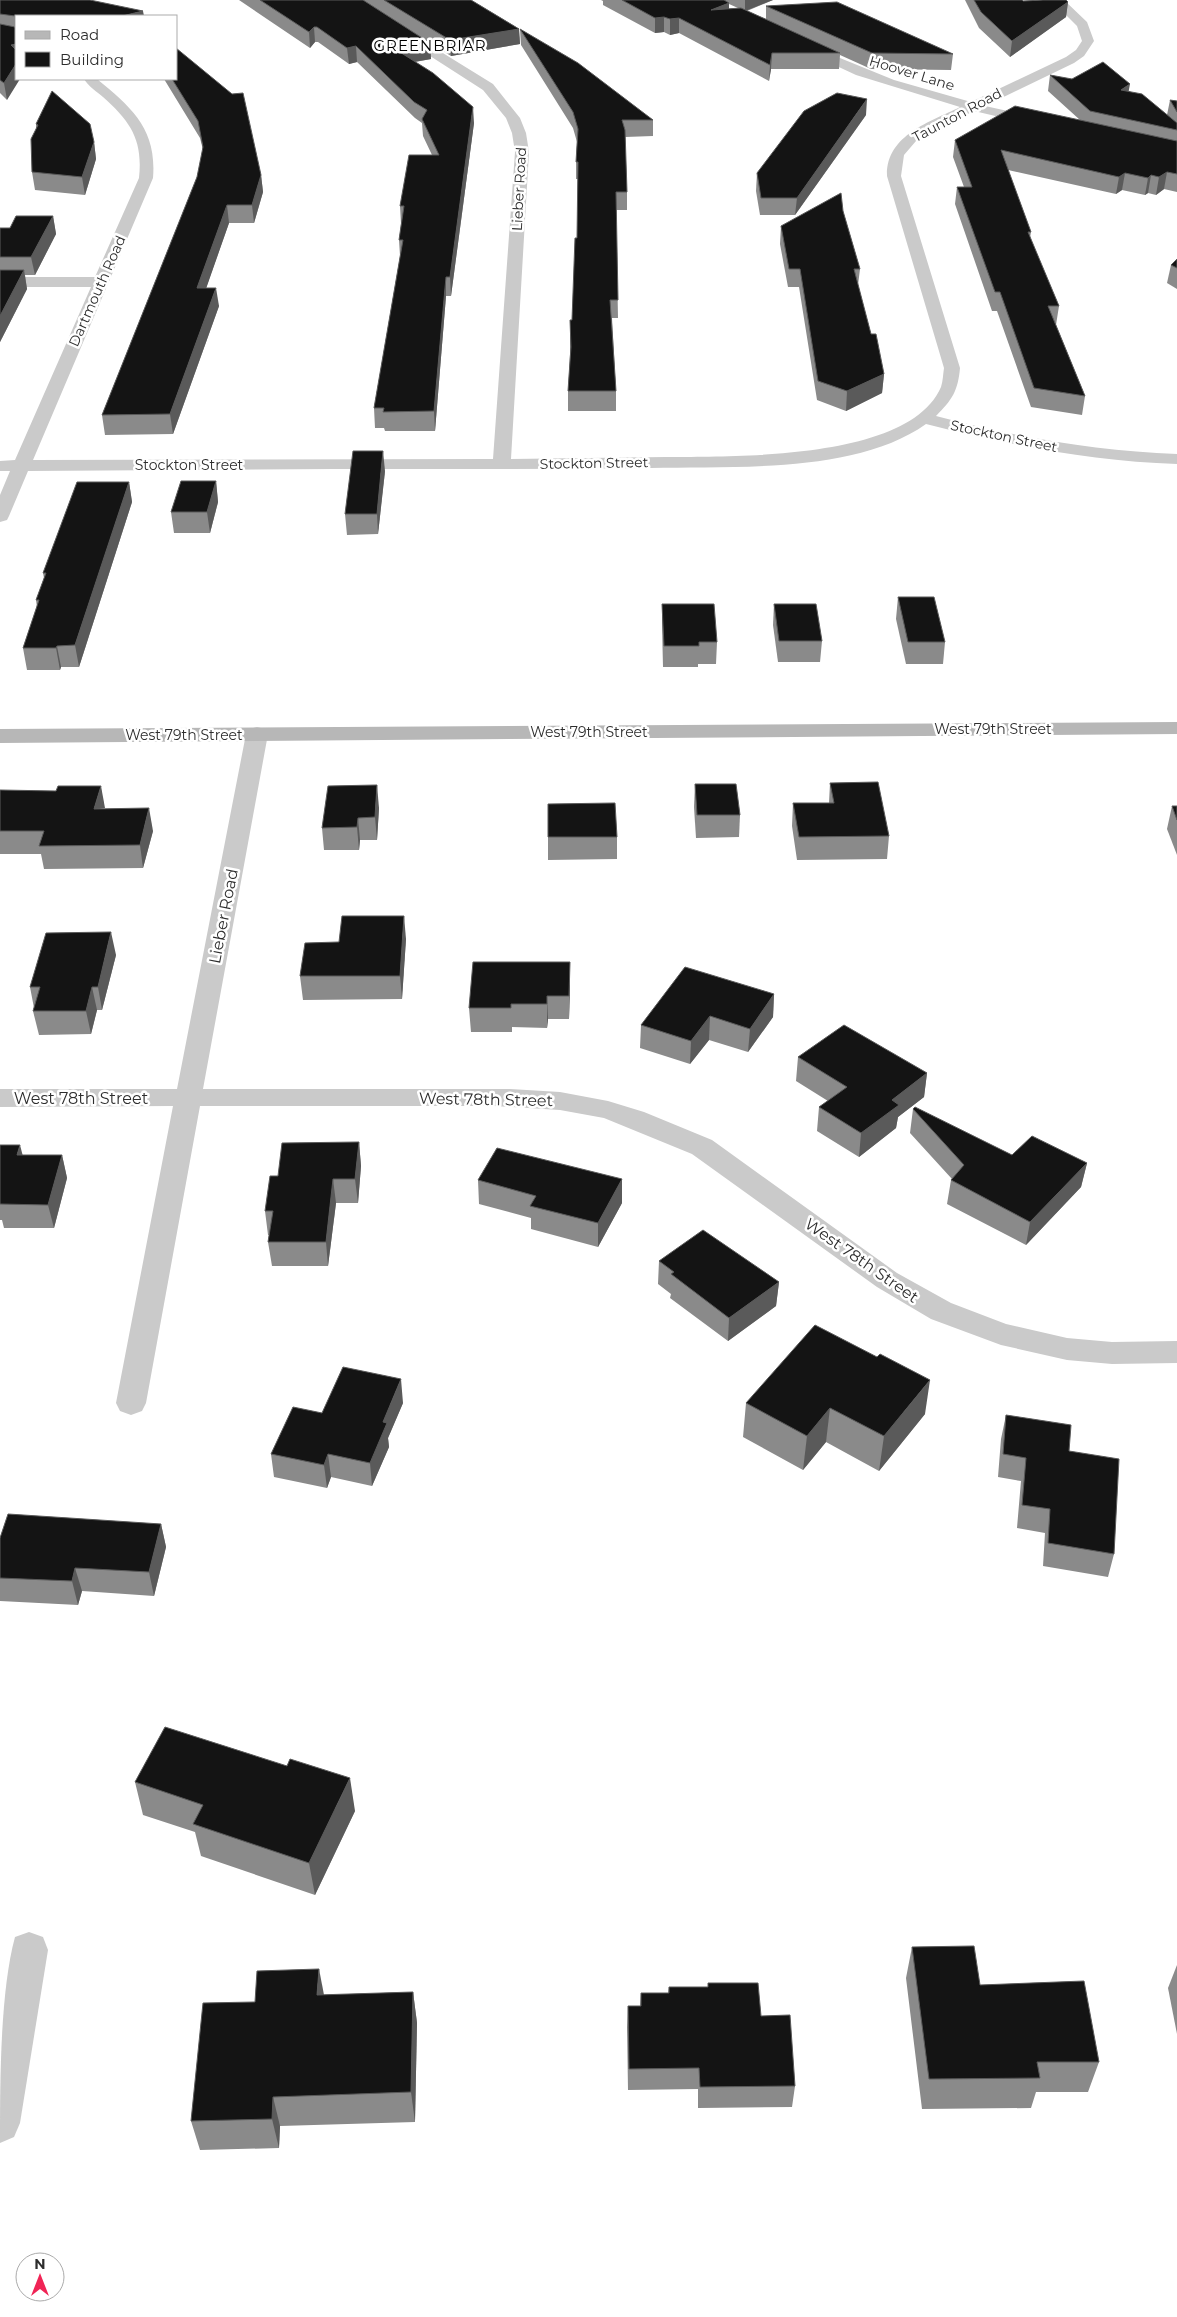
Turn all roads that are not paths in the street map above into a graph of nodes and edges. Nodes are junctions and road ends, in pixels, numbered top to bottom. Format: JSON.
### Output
{"nodes":[{"id":1,"x":349,"y":0,"type":"edge"},
{"id":2,"x":1057,"y":0,"type":"edge"},
{"id":3,"x":792,"y":42,"type":"edge"},
{"id":4,"x":91,"y":80,"type":"edge"},
{"id":5,"x":970,"y":106,"type":"junction"},
{"id":6,"x":1055,"y":125,"type":"edge"},
{"id":7,"x":0,"y":282,"type":"edge"},
{"id":8,"x":101,"y":282,"type":"junction"},
{"id":9,"x":924,"y":418,"type":"junction"},
{"id":10,"x":1177,"y":459,"type":"edge"},
{"id":11,"x":502,"y":464,"type":"junction"},
{"id":12,"x":0,"y":466,"type":"edge"},
{"id":13,"x":22,"y":466,"type":"junction"},
{"id":14,"x":0,"y":516,"type":"edge"},
{"id":15,"x":1177,"y":728,"type":"edge"},
{"id":16,"x":257,"y":734,"type":"junction"},
{"id":17,"x":0,"y":736,"type":"edge"},
{"id":18,"x":0,"y":1098,"type":"edge"},
{"id":19,"x":189,"y":1098,"type":"junction"},
{"id":20,"x":1177,"y":1352,"type":"edge"},
{"id":21,"x":131,"y":1403,"type":"dead end"},
{"id":22,"x":29,"y":1950,"type":"dead end"},
{"id":23,"x":0,"y":2123,"type":"edge"}],
"edges":[{"from":1,"to":11,"type":"street","name":"Lieber Road"},
{"from":2,"to":5,"type":"street","name":"Taunton Road"},
{"from":3,"to":5,"type":"street","name":"Hoover Lane"},
{"from":4,"to":8,"type":"street","name":"Dartmouth Road"},
{"from":5,"to":6,"type":"street","name":"Hoover Lane"},
{"from":5,"to":9,"type":"street","name":"Taunton Road"},
{"from":7,"to":8,"type":"street"},
{"from":8,"to":13,"type":"street","name":"Dartmouth Road"},
{"from":9,"to":10,"type":"street","name":"Stockton Street"},
{"from":9,"to":11,"type":"street","name":"Stockton Street"},
{"from":11,"to":13,"type":"street","name":"Stockton Street"},
{"from":12,"to":13,"type":"street","name":"Stockton Street"},
{"from":13,"to":14,"type":"street","name":"Dartmouth Road"},
{"from":15,"to":16,"type":"main road","name":"West 79th Street"},
{"from":16,"to":17,"type":"main road","name":"West 79th Street"},
{"from":16,"to":19,"type":"street","name":"Lieber Road"},
{"from":18,"to":19,"type":"street","name":"West 78th Street"},
{"from":19,"to":20,"type":"street","name":"West 78th Street"},
{"from":19,"to":21,"type":"street","name":"Lieber Road"},
{"from":22,"to":23,"type":"street"}]}
